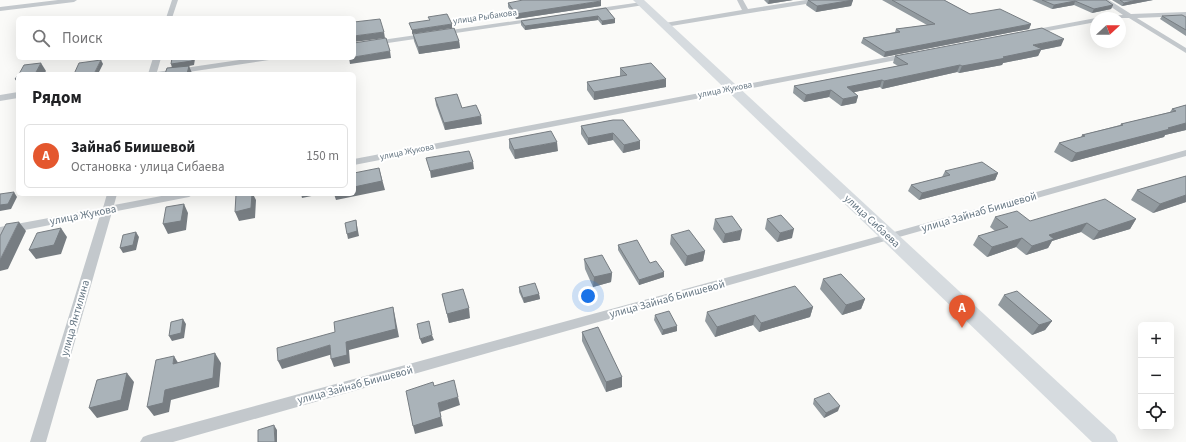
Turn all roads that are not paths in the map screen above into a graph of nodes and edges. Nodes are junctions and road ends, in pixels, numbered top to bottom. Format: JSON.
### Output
{"nodes":[{"id":1,"x":74,"y":0,"type":"edge"},
{"id":2,"x":175,"y":0,"type":"edge"},
{"id":3,"x":740,"y":0,"type":"edge"},
{"id":4,"x":818,"y":0,"type":"edge"},
{"id":5,"x":1104,"y":0,"type":"edge"},
{"id":6,"x":640,"y":2,"type":"edge"},
{"id":7,"x":0,"y":9,"type":"edge"},
{"id":8,"x":588,"y":12,"type":"edge"},
{"id":9,"x":746,"y":12,"type":"junction"},
{"id":10,"x":1186,"y":14,"type":"edge"},
{"id":11,"x":170,"y":16,"type":"edge"},
{"id":12,"x":1126,"y":16,"type":"edge"},
{"id":13,"x":1130,"y":16,"type":"junction"},
{"id":14,"x":541,"y":19,"type":"edge"},
{"id":15,"x":1090,"y":21,"type":"edge"},
{"id":16,"x":665,"y":25,"type":"junction"},
{"id":17,"x":1026,"y":33,"type":"edge"},
{"id":18,"x":356,"y":46,"type":"edge"},
{"id":19,"x":1186,"y":50,"type":"edge"},
{"id":20,"x":916,"y":54,"type":"edge"},
{"id":21,"x":156,"y":60,"type":"edge"},
{"id":22,"x":255,"y":60,"type":"edge"},
{"id":23,"x":153,"y":72,"type":"edge"},
{"id":24,"x":172,"y":72,"type":"edge"},
{"id":25,"x":733,"y":89,"type":"junction"},
{"id":26,"x":16,"y":95,"type":"edge"},
{"id":27,"x":0,"y":98,"type":"edge"},
{"id":28,"x":1186,"y":153,"type":"edge"},
{"id":29,"x":356,"y":162,"type":"edge"},
{"id":30,"x":111,"y":196,"type":"edge"},
{"id":31,"x":179,"y":196,"type":"edge"},
{"id":32,"x":106,"y":210,"type":"junction"},
{"id":33,"x":0,"y":231,"type":"edge"},
{"id":34,"x":890,"y":238,"type":"junction"},
{"id":35,"x":38,"y":442,"type":"edge"},
{"id":36,"x":148,"y":442,"type":"edge"},
{"id":37,"x":1107,"y":442,"type":"edge"}],
"edges":[{"from":1,"to":7,"type":"street"},
{"from":2,"to":11,"type":"street"},
{"from":3,"to":9,"type":"street"},
{"from":4,"to":9,"type":"street"},
{"from":5,"to":13,"type":"street"},
{"from":6,"to":8,"type":"street"},
{"from":6,"to":16,"type":"main road","name":"улица Сибаева"},
{"from":9,"to":16,"type":"street"},
{"from":10,"to":13,"type":"street"},
{"from":12,"to":13,"type":"street"},
{"from":13,"to":19,"type":"street"},
{"from":14,"to":18,"type":"street","name":"улица Рыбакова"},
{"from":15,"to":17,"type":"street"},
{"from":16,"to":25,"type":"main road","name":"улица Сибаева"},
{"from":20,"to":25,"type":"street","name":"улица Жукова"},
{"from":21,"to":23,"type":"street"},
{"from":22,"to":24,"type":"street"},
{"from":25,"to":29,"type":"street","name":"улица Жукова"},
{"from":25,"to":34,"type":"main road","name":"улица Сибаева"},
{"from":26,"to":27,"type":"street"},
{"from":28,"to":34,"type":"street","name":"улица Зайнаб Биишевой"},
{"from":30,"to":32,"type":"street","name":"улица Янтилина"},
{"from":31,"to":32,"type":"street","name":"улица Жукова"},
{"from":32,"to":33,"type":"street","name":"улица Жукова"},
{"from":32,"to":35,"type":"street","name":"улица Янтилина"},
{"from":34,"to":36,"type":"street","name":"улица Зайнаб Биишевой"},
{"from":34,"to":37,"type":"main road","name":"улица Сибаева"}]}
